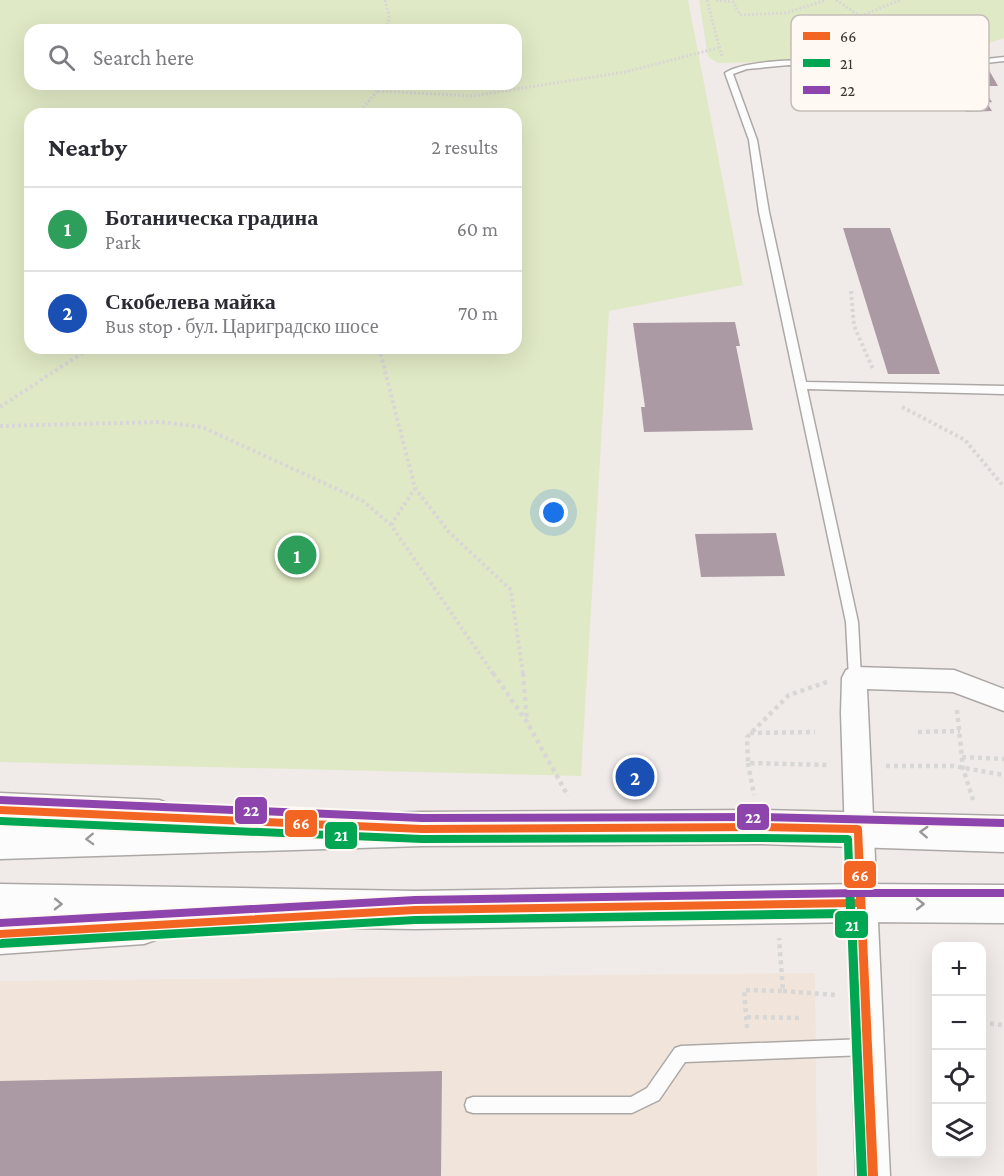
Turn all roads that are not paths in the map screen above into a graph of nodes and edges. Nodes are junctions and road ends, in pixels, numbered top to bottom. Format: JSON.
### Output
{"nodes":[{"id":1,"x":791,"y":63,"type":"edge"},
{"id":2,"x":802,"y":385,"type":"junction"},
{"id":3,"x":1004,"y":390,"type":"edge"},
{"id":4,"x":855,"y":678,"type":"junction"},
{"id":5,"x":1004,"y":700,"type":"edge"},
{"id":6,"x":0,"y":810,"type":"edge"},
{"id":7,"x":422,"y":829,"type":"junction"},
{"id":8,"x":858,"y":829,"type":"junction"},
{"id":9,"x":1004,"y":834,"type":"edge"},
{"id":10,"x":0,"y":842,"type":"edge"},
{"id":11,"x":0,"y":903,"type":"edge"},
{"id":12,"x":861,"y":903,"type":"junction"},
{"id":13,"x":1004,"y":904,"type":"edge"},
{"id":14,"x":415,"y":910,"type":"junction"},
{"id":15,"x":0,"y":933,"type":"edge"},
{"id":16,"x":866,"y":1047,"type":"junction"},
{"id":17,"x":473,"y":1105,"type":"dead end"},
{"id":18,"x":873,"y":1176,"type":"edge"}],
"edges":[{"from":1,"to":2,"type":"lane"},
{"from":2,"to":3,"type":"lane"},
{"from":2,"to":4,"type":"lane"},
{"from":4,"to":5,"type":"street"},
{"from":4,"to":8,"type":"street"},
{"from":6,"to":7,"type":"main road"},
{"from":7,"to":8,"type":"main road"},
{"from":7,"to":10,"type":"main road","one_way":true},
{"from":9,"to":8,"type":"main road","one_way":true},
{"from":8,"to":12,"type":"street"},
{"from":11,"to":14,"type":"main road","one_way":true},
{"from":12,"to":13,"type":"main road","one_way":true},
{"from":12,"to":14,"type":"main road"},
{"from":12,"to":16,"type":"street"},
{"from":14,"to":15,"type":"main road"},
{"from":16,"to":17,"type":"lane"},
{"from":16,"to":18,"type":"street"}]}
